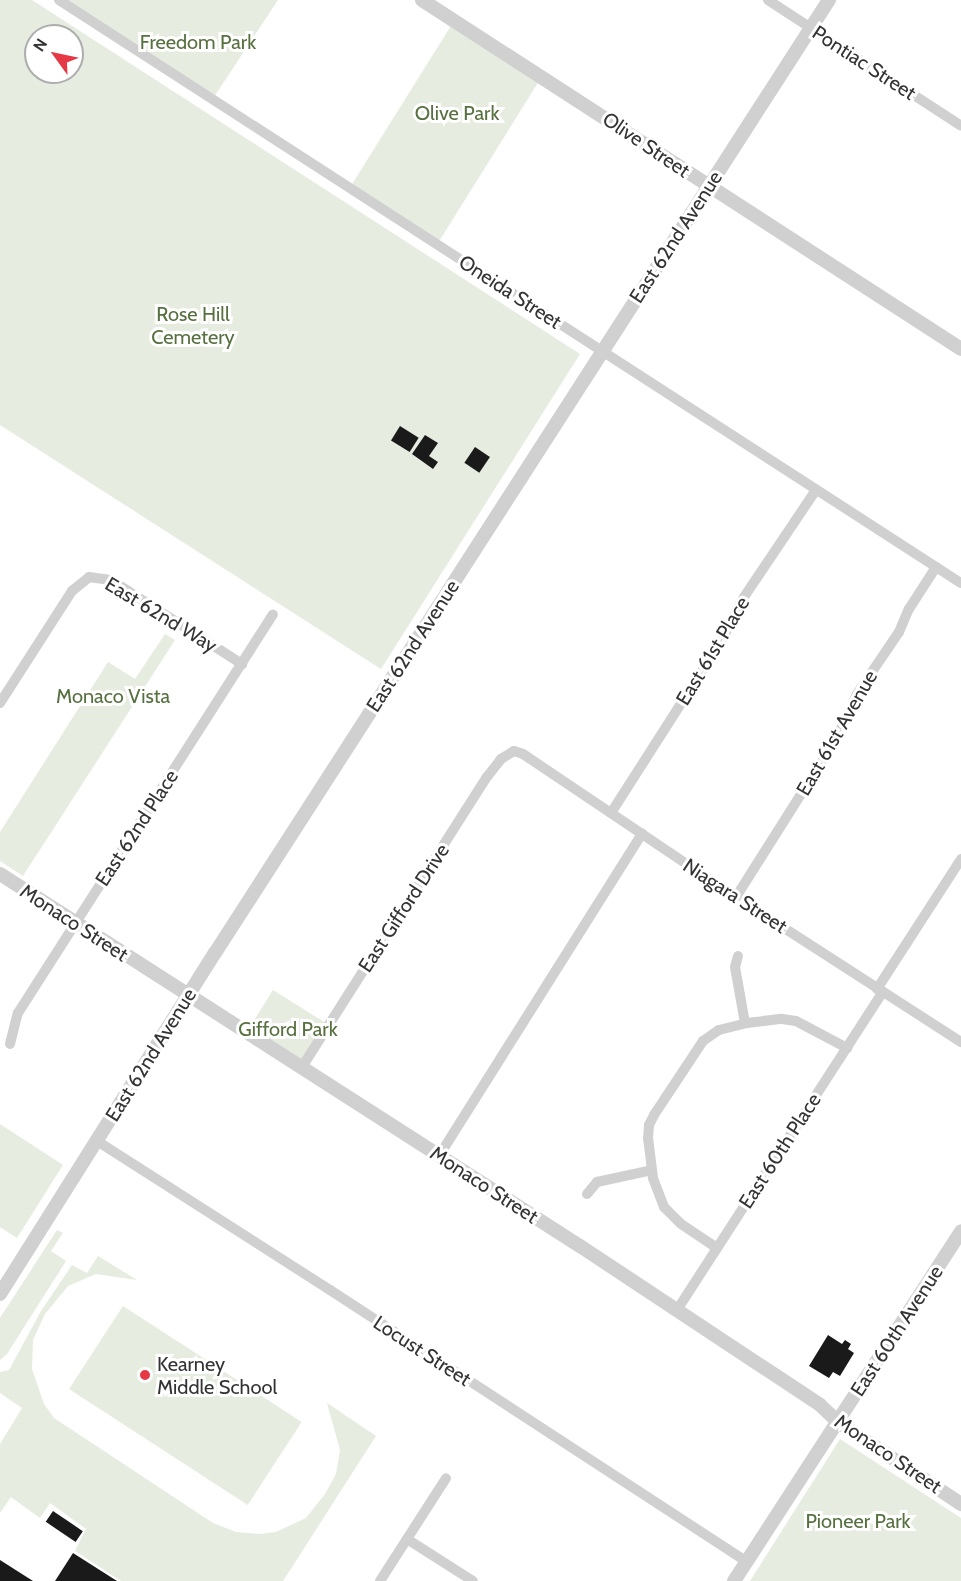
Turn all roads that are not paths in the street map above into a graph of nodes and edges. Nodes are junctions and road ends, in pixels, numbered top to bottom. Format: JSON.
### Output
{"nodes":[{"id":1,"x":59,"y":0,"type":"edge"},
{"id":2,"x":422,"y":0,"type":"edge"},
{"id":3,"x":768,"y":0,"type":"edge"},
{"id":4,"x":829,"y":0,"type":"edge"},
{"id":5,"x":811,"y":28,"type":"junction"},
{"id":6,"x":961,"y":126,"type":"edge"},
{"id":7,"x":709,"y":187,"type":"junction"},
{"id":8,"x":961,"y":349,"type":"edge"},
{"id":9,"x":602,"y":351,"type":"junction"},
{"id":10,"x":816,"y":490,"type":"junction"},
{"id":11,"x":936,"y":567,"type":"junction"},
{"id":12,"x":961,"y":583,"type":"edge"},
{"id":13,"x":273,"y":615,"type":"dead end"},
{"id":14,"x":242,"y":664,"type":"junction"},
{"id":15,"x":0,"y":704,"type":"edge"},
{"id":16,"x":510,"y":753,"type":"joint"},
{"id":17,"x":611,"y":813,"type":"junction"},
{"id":18,"x":642,"y":834,"type":"junction"},
{"id":19,"x":961,"y":859,"type":"edge"},
{"id":20,"x":0,"y":874,"type":"edge"},
{"id":21,"x":735,"y":897,"type":"junction"},
{"id":22,"x":75,"y":924,"type":"junction"},
{"id":23,"x":738,"y":956,"type":"dead end"},
{"id":24,"x":880,"y":990,"type":"junction"},
{"id":25,"x":188,"y":996,"type":"junction"},
{"id":26,"x":745,"y":1023,"type":"junction"},
{"id":27,"x":961,"y":1042,"type":"edge"},
{"id":28,"x":10,"y":1044,"type":"dead end"},
{"id":29,"x":847,"y":1048,"type":"junction"},
{"id":30,"x":302,"y":1067,"type":"junction"},
{"id":31,"x":97,"y":1142,"type":"junction"},
{"id":32,"x":439,"y":1156,"type":"junction"},
{"id":33,"x":652,"y":1170,"type":"junction"},
{"id":34,"x":586,"y":1194,"type":"dead end"},
{"id":35,"x":961,"y":1231,"type":"edge"},
{"id":36,"x":717,"y":1248,"type":"junction"},
{"id":37,"x":0,"y":1294,"type":"edge"},
{"id":38,"x":677,"y":1310,"type":"junction"},
{"id":39,"x":838,"y":1422,"type":"junction"},
{"id":40,"x":446,"y":1478,"type":"dead end"},
{"id":41,"x":961,"y":1504,"type":"edge"},
{"id":42,"x":407,"y":1539,"type":"junction"},
{"id":43,"x":747,"y":1562,"type":"junction"},
{"id":44,"x":380,"y":1581,"type":"edge"},
{"id":45,"x":473,"y":1581,"type":"edge"},
{"id":46,"x":734,"y":1581,"type":"edge"}],
"edges":[{"from":1,"to":9,"type":"street","name":"Oneida Street"},
{"from":2,"to":7,"type":"street","name":"Olive Street"},
{"from":3,"to":5,"type":"street","name":"Pontiac Street"},
{"from":4,"to":5,"type":"street","name":"East 62nd Avenue"},
{"from":5,"to":6,"type":"street","name":"Pontiac Street"},
{"from":5,"to":7,"type":"street","name":"East 62nd Avenue"},
{"from":7,"to":8,"type":"street","name":"Olive Street"},
{"from":7,"to":9,"type":"street","name":"East 62nd Avenue"},
{"from":9,"to":10,"type":"street","name":"Oneida Street"},
{"from":9,"to":25,"type":"street","name":"East 62nd Avenue"},
{"from":10,"to":11,"type":"street","name":"Oneida Street"},
{"from":10,"to":17,"type":"street","name":"East 61st Place"},
{"from":11,"to":12,"type":"street","name":"Oneida Street"},
{"from":11,"to":21,"type":"street","name":"East 61st Avenue"},
{"from":13,"to":14,"type":"street","name":"East 62nd Place"},
{"from":14,"to":15,"type":"street","name":"East 62nd Way"},
{"from":14,"to":22,"type":"street","name":"East 62nd Place"},
{"from":16,"to":17,"type":"street","name":"Niagara Street"},
{"from":16,"to":30,"type":"street","name":"East Gifford Drive"},
{"from":17,"to":18,"type":"street","name":"Niagara Street"},
{"from":18,"to":21,"type":"street","name":"Niagara Street"},
{"from":18,"to":32,"type":"street"},
{"from":19,"to":24,"type":"street","name":"East 60th Place"},
{"from":20,"to":22,"type":"street","name":"Monaco Street"},
{"from":21,"to":24,"type":"street","name":"Niagara Street"},
{"from":22,"to":25,"type":"street","name":"Monaco Street"},
{"from":22,"to":28,"type":"street","name":"East 62nd Place"},
{"from":23,"to":26,"type":"street"},
{"from":24,"to":27,"type":"street","name":"Niagara Street"},
{"from":24,"to":29,"type":"street","name":"East 60th Place"},
{"from":25,"to":30,"type":"street","name":"Monaco Street"},
{"from":25,"to":31,"type":"street","name":"East 62nd Avenue"},
{"from":26,"to":29,"type":"street"},
{"from":26,"to":33,"type":"street"},
{"from":29,"to":36,"type":"street","name":"East 60th Place"},
{"from":30,"to":32,"type":"street","name":"Monaco Street"},
{"from":31,"to":37,"type":"street","name":"East 62nd Avenue"},
{"from":31,"to":43,"type":"street","name":"Locust Street"},
{"from":32,"to":38,"type":"street","name":"Monaco Street"},
{"from":33,"to":34,"type":"street"},
{"from":33,"to":36,"type":"street"},
{"from":35,"to":39,"type":"street","name":"East 60th Avenue"},
{"from":36,"to":38,"type":"street","name":"East 60th Place"},
{"from":38,"to":39,"type":"street","name":"Monaco Street"},
{"from":39,"to":41,"type":"street","name":"Monaco Street"},
{"from":39,"to":43,"type":"street","name":"East 60th Avenue"},
{"from":40,"to":42,"type":"street"},
{"from":42,"to":44,"type":"street"},
{"from":42,"to":45,"type":"street"},
{"from":43,"to":46,"type":"street","name":"East 60th Avenue"}]}
